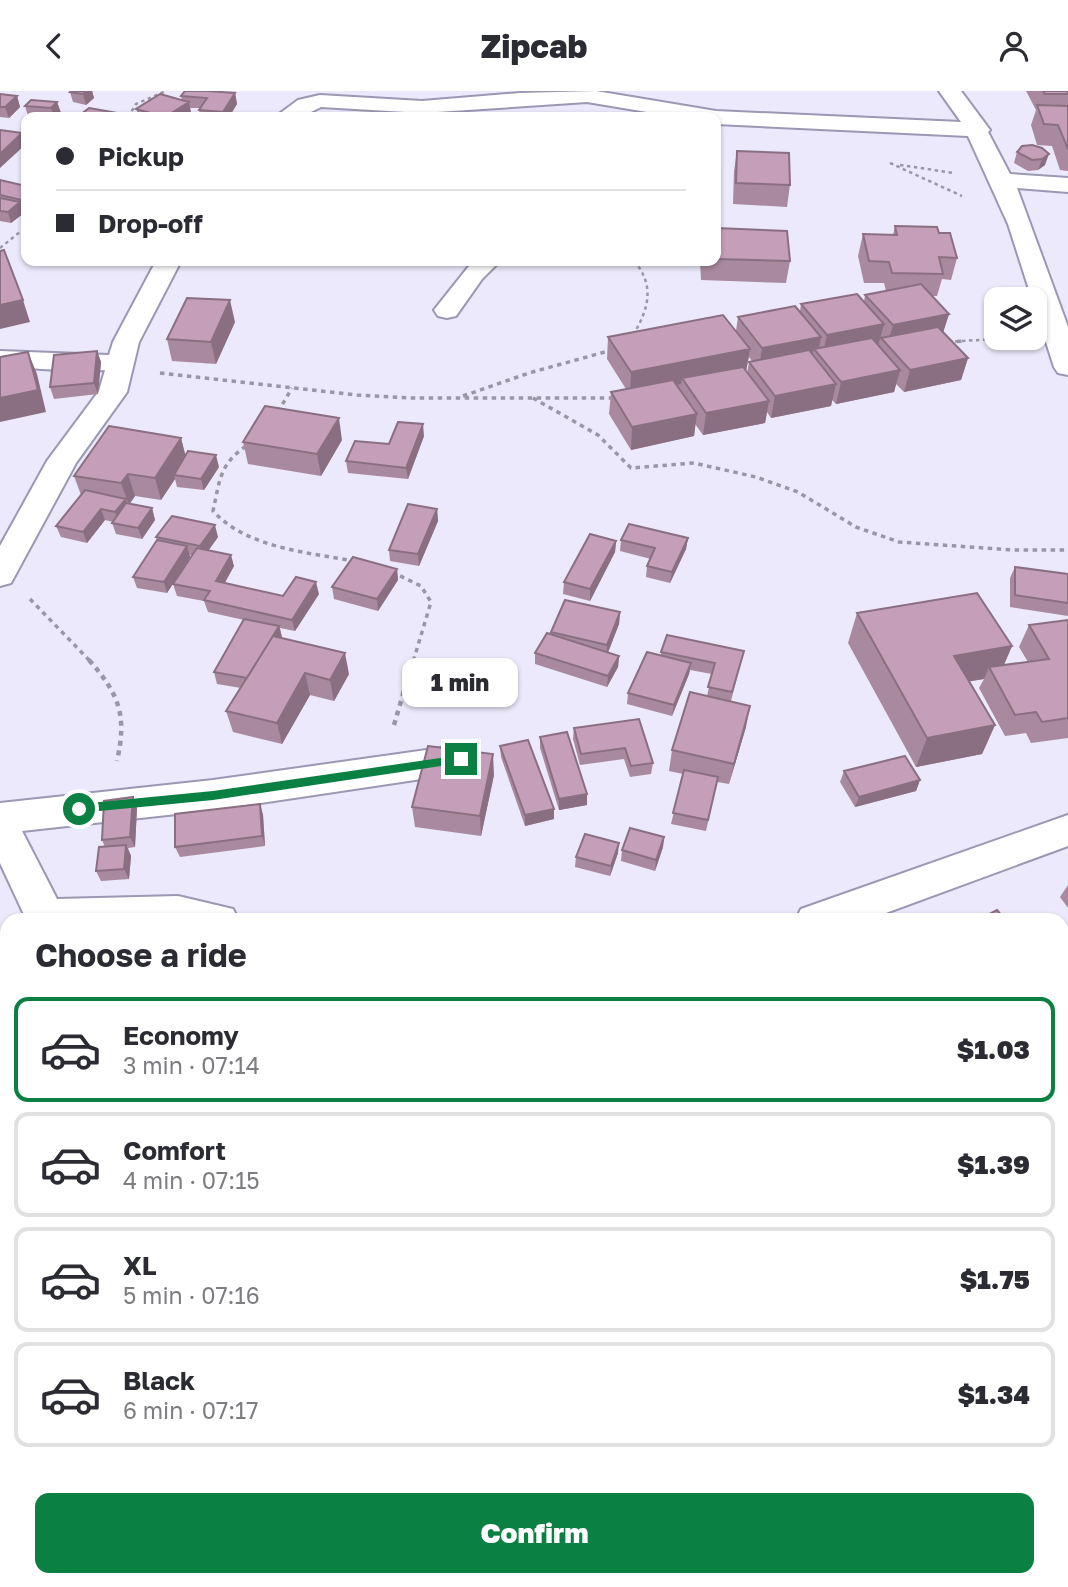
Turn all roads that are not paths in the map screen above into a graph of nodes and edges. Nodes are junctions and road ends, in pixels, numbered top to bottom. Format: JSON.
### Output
{"nodes":[{"id":1,"x":950,"y":91,"type":"edge"},
{"id":2,"x":585,"y":94,"type":"edge"},
{"id":3,"x":346,"y":96,"type":"edge"},
{"id":4,"x":295,"y":112,"type":"edge"},
{"id":5,"x":675,"y":112,"type":"edge"},
{"id":6,"x":721,"y":117,"type":"edge"},
{"id":7,"x":979,"y":130,"type":"junction"},
{"id":8,"x":1003,"y":180,"type":"junction"},
{"id":9,"x":1068,"y":185,"type":"edge"},
{"id":10,"x":166,"y":266,"type":"edge"},
{"id":11,"x":482,"y":266,"type":"edge"},
{"id":12,"x":447,"y":310,"type":"dead end"},
{"id":13,"x":0,"y":359,"type":"edge"},
{"id":14,"x":118,"y":366,"type":"junction"},
{"id":15,"x":1068,"y":367,"type":"edge"},
{"id":16,"x":0,"y":575,"type":"edge"},
{"id":17,"x":461,"y":759,"type":"edge"},
{"id":18,"x":0,"y":818,"type":"edge"},
{"id":19,"x":0,"y":827,"type":"edge"},
{"id":20,"x":1068,"y":830,"type":"edge"},
{"id":21,"x":44,"y":913,"type":"edge"},
{"id":22,"x":837,"y":913,"type":"edge"}],
"edges":[{"from":1,"to":7,"type":"street"},
{"from":2,"to":3,"type":"street"},
{"from":2,"to":5,"type":"street"},
{"from":3,"to":4,"type":"street"},
{"from":6,"to":7,"type":"street"},
{"from":7,"to":8,"type":"street"},
{"from":8,"to":9,"type":"street"},
{"from":8,"to":15,"type":"street"},
{"from":10,"to":14,"type":"street"},
{"from":11,"to":12,"type":"street"},
{"from":13,"to":14,"type":"street"},
{"from":14,"to":16,"type":"street"},
{"from":17,"to":18,"type":"street"},
{"from":19,"to":21,"type":"street"},
{"from":20,"to":22,"type":"street"}]}
